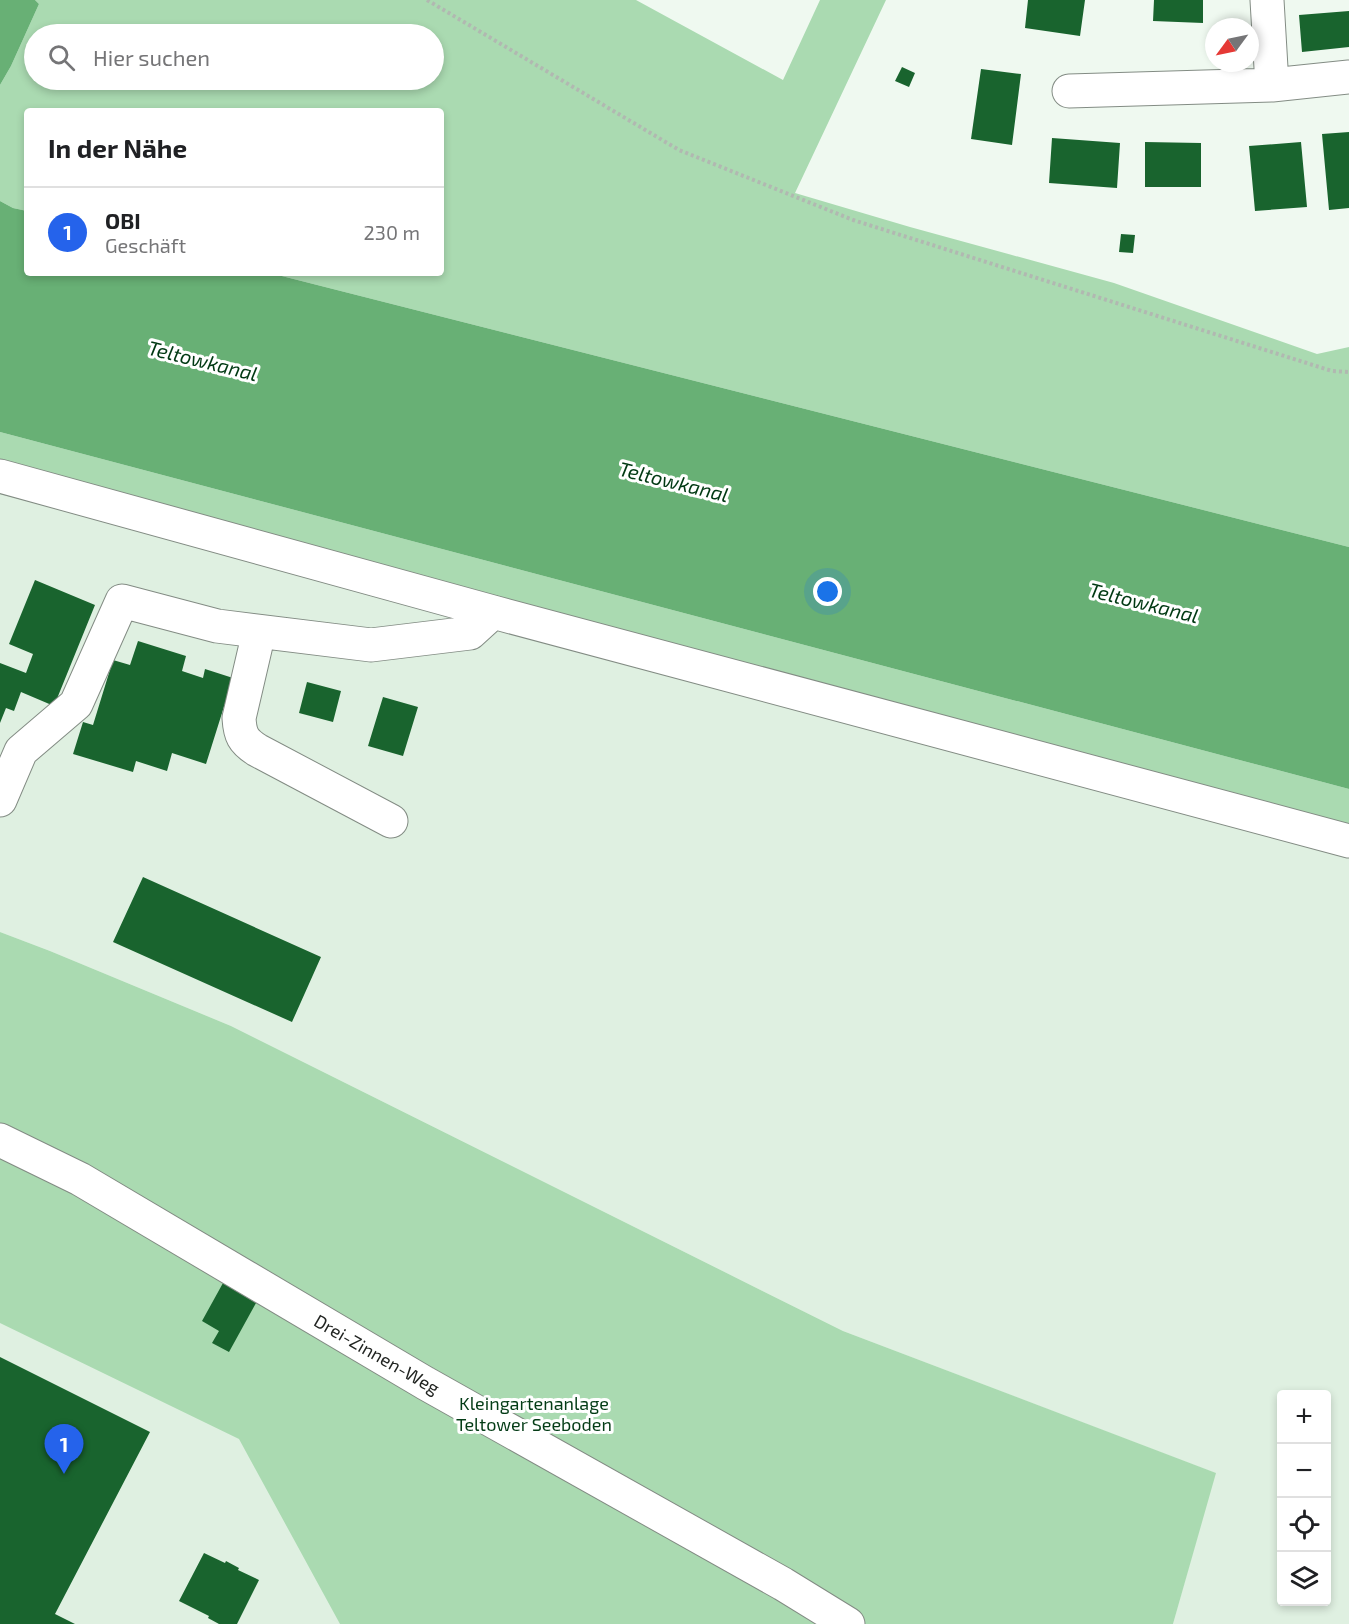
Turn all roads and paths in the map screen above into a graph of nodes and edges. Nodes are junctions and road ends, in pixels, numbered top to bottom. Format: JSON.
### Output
{"nodes":[{"id":1,"x":427,"y":0,"type":"edge"},
{"id":2,"x":1267,"y":0,"type":"edge"},
{"id":3,"x":1349,"y":77,"type":"edge"},
{"id":4,"x":1272,"y":85,"type":"junction"},
{"id":5,"x":1069,"y":91,"type":"dead end"},
{"id":6,"x":1349,"y":370,"type":"edge"},
{"id":7,"x":0,"y":476,"type":"edge"},
{"id":8,"x":493,"y":612,"type":"junction"},
{"id":9,"x":259,"y":632,"type":"junction"},
{"id":10,"x":0,"y":801,"type":"edge"},
{"id":11,"x":391,"y":821,"type":"dead end"},
{"id":12,"x":1349,"y":841,"type":"edge"},
{"id":13,"x":0,"y":1140,"type":"edge"},
{"id":14,"x":848,"y":1624,"type":"edge"}],
"edges":[{"from":1,"to":6,"type":"path"},
{"from":2,"to":4,"type":"street"},
{"from":3,"to":4,"type":"street"},
{"from":4,"to":5,"type":"street"},
{"from":7,"to":8,"type":"street"},
{"from":8,"to":9,"type":"street"},
{"from":8,"to":12,"type":"street"},
{"from":9,"to":10,"type":"street"},
{"from":9,"to":11,"type":"street"},
{"from":13,"to":14,"type":"street","name":"Drei-Zinnen-Weg"}]}
